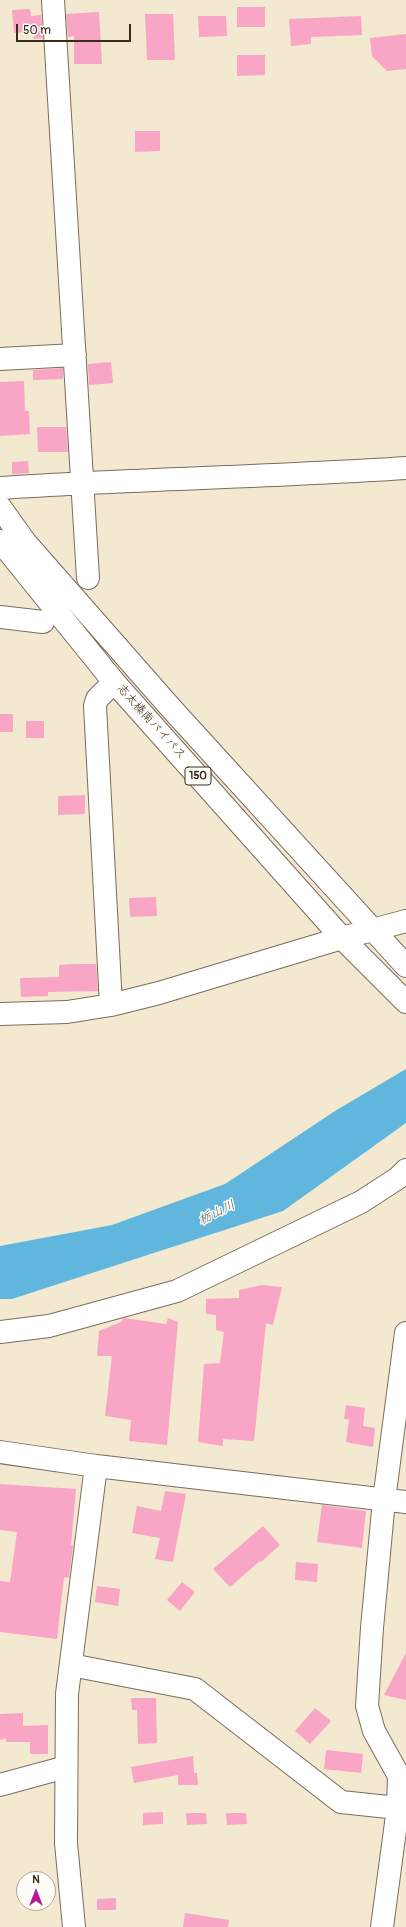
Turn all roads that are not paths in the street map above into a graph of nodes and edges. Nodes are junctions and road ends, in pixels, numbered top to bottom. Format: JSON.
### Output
{"nodes":[{"id":1,"x":53,"y":0,"type":"edge"},
{"id":2,"x":74,"y":355,"type":"junction"},
{"id":3,"x":0,"y":359,"type":"edge"},
{"id":4,"x":406,"y":468,"type":"edge"},
{"id":5,"x":81,"y":483,"type":"junction"},
{"id":6,"x":0,"y":488,"type":"edge"},
{"id":7,"x":0,"y":507,"type":"edge"},
{"id":8,"x":0,"y":541,"type":"edge"},
{"id":9,"x":88,"y":578,"type":"dead end"},
{"id":10,"x":0,"y":617,"type":"edge"},
{"id":11,"x":44,"y":622,"type":"dead end"},
{"id":12,"x":114,"y":682,"type":"junction"},
{"id":13,"x":406,"y":921,"type":"edge"},
{"id":14,"x":374,"y":930,"type":"junction"},
{"id":15,"x":342,"y":938,"type":"junction"},
{"id":16,"x":406,"y":966,"type":"edge"},
{"id":17,"x":406,"y":1002,"type":"edge"},
{"id":18,"x":111,"y":1005,"type":"junction"},
{"id":19,"x":0,"y":1014,"type":"edge"},
{"id":20,"x":406,"y":1170,"type":"edge"},
{"id":21,"x":0,"y":1332,"type":"edge"},
{"id":22,"x":406,"y":1333,"type":"edge"},
{"id":23,"x":0,"y":1452,"type":"edge"},
{"id":24,"x":96,"y":1466,"type":"junction"},
{"id":25,"x":384,"y":1500,"type":"junction"},
{"id":26,"x":406,"y":1502,"type":"edge"},
{"id":27,"x":71,"y":1665,"type":"junction"},
{"id":28,"x":66,"y":1766,"type":"junction"},
{"id":29,"x":0,"y":1785,"type":"edge"},
{"id":30,"x":398,"y":1808,"type":"junction"},
{"id":31,"x":74,"y":1927,"type":"edge"},
{"id":32,"x":382,"y":1927,"type":"edge"}],
"edges":[{"from":1,"to":2,"type":"main road"},
{"from":2,"to":3,"type":"main road"},
{"from":2,"to":5,"type":"main road"},
{"from":4,"to":5,"type":"main road"},
{"from":5,"to":6,"type":"main road"},
{"from":5,"to":9,"type":"main road"},
{"from":7,"to":14,"type":"main road","name":"志太榛南バイパス","number":"150"},
{"from":8,"to":12,"type":"main road","name":"志太榛南バイパス","number":"150"},
{"from":10,"to":11,"type":"main road"},
{"from":12,"to":15,"type":"main road","name":"志太榛南バイパス","number":"150"},
{"from":12,"to":18,"type":"main road"},
{"from":13,"to":14,"type":"main road"},
{"from":14,"to":15,"type":"main road"},
{"from":14,"to":16,"type":"main road","name":"志太榛南バイパス","number":"150"},
{"from":15,"to":17,"type":"main road","name":"志太榛南バイパス","number":"150"},
{"from":15,"to":18,"type":"main road"},
{"from":18,"to":19,"type":"main road"},
{"from":20,"to":21,"type":"main road"},
{"from":22,"to":25,"type":"main road"},
{"from":23,"to":24,"type":"main road"},
{"from":24,"to":25,"type":"main road"},
{"from":24,"to":27,"type":"main road"},
{"from":25,"to":26,"type":"main road"},
{"from":25,"to":30,"type":"main road"},
{"from":27,"to":28,"type":"main road"},
{"from":27,"to":30,"type":"main road"},
{"from":28,"to":29,"type":"main road"},
{"from":28,"to":31,"type":"main road"},
{"from":30,"to":32,"type":"main road"}]}
